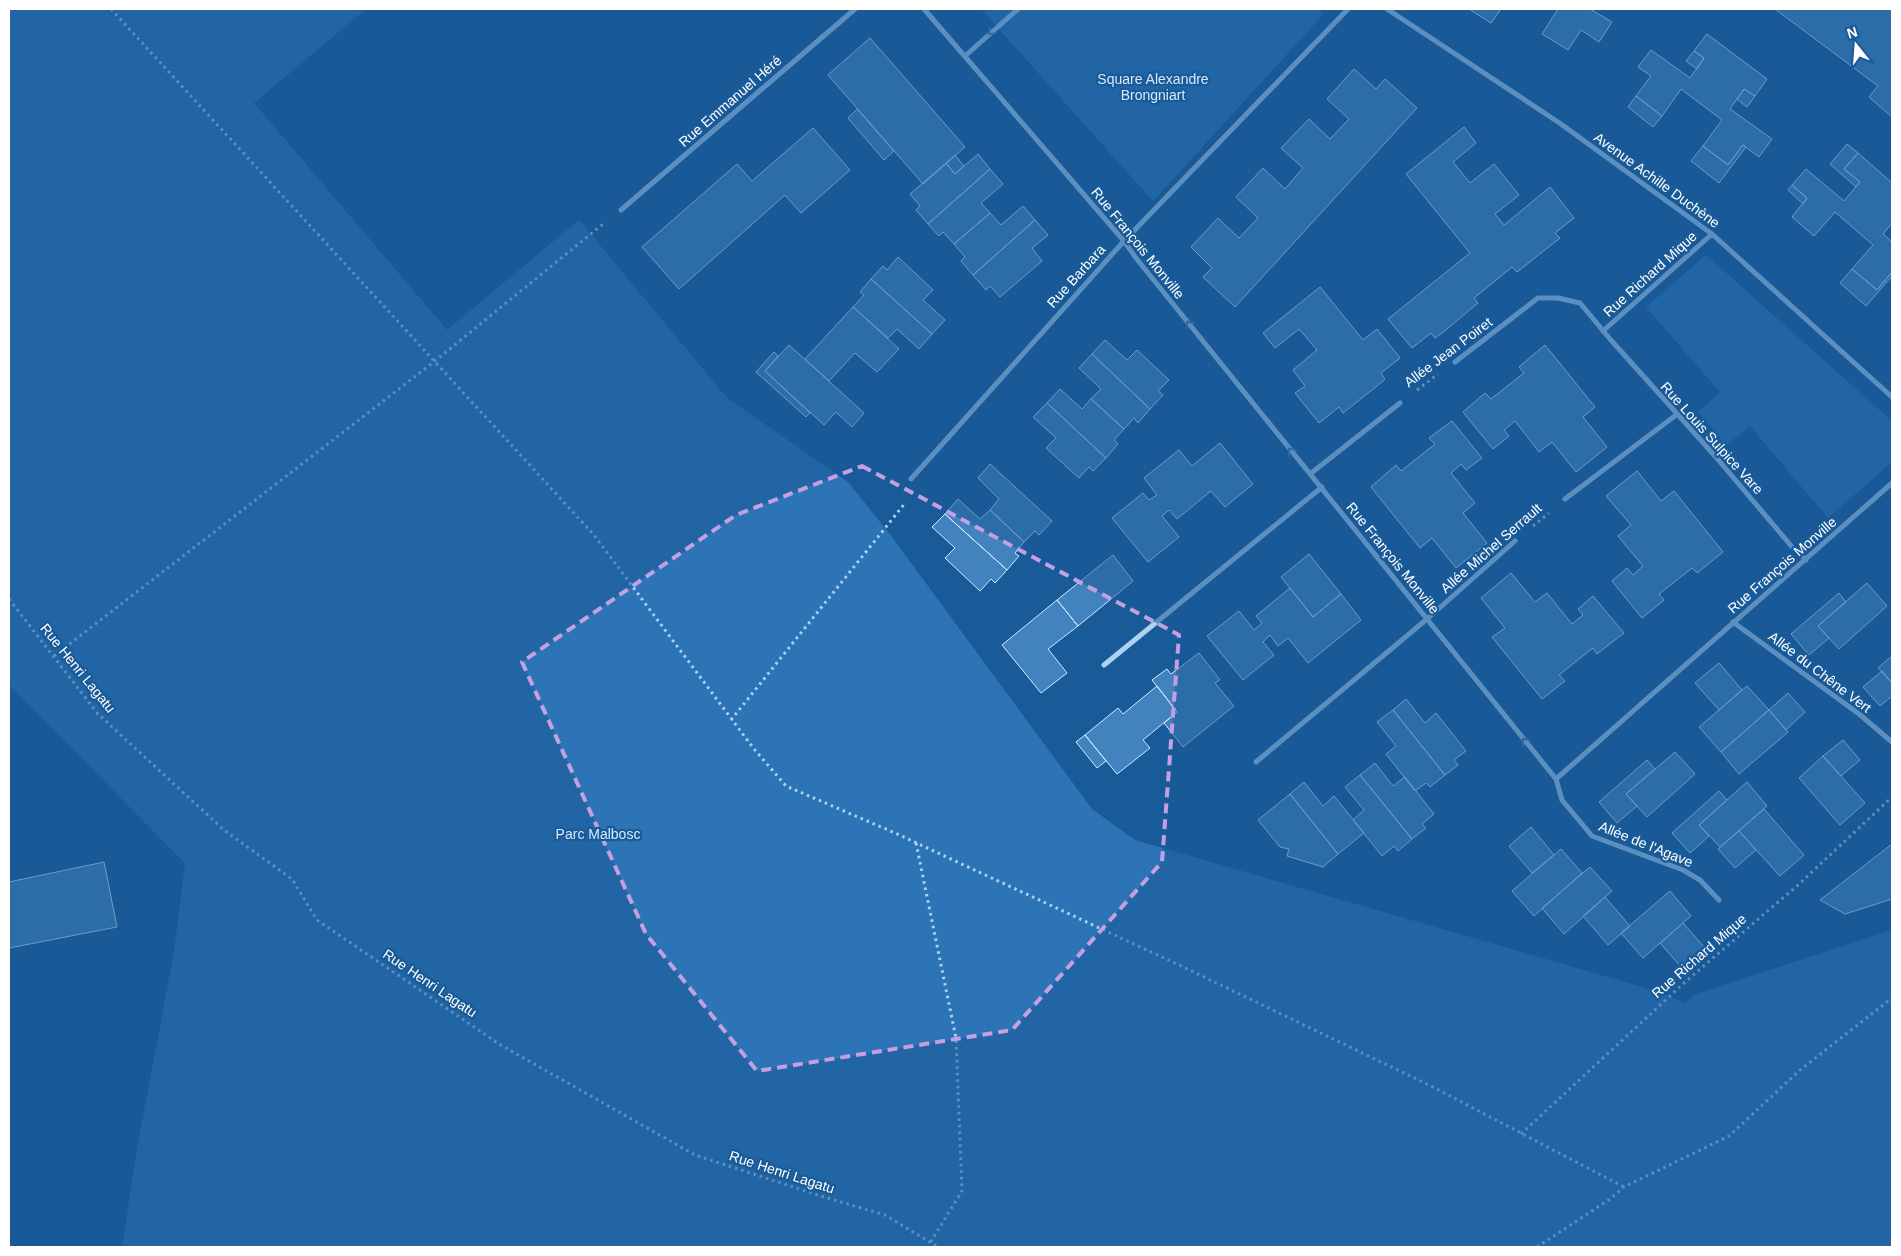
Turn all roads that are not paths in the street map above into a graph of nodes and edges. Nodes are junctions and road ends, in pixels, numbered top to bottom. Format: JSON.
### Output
{"nodes":[{"id":1,"x":855,"y":9,"type":"edge"},
{"id":2,"x":924,"y":9,"type":"edge"},
{"id":3,"x":1018,"y":9,"type":"edge"},
{"id":4,"x":1348,"y":9,"type":"edge"},
{"id":5,"x":1387,"y":9,"type":"edge"},
{"id":6,"x":965,"y":56,"type":"junction"},
{"id":7,"x":621,"y":210,"type":"road end"},
{"id":8,"x":1712,"y":234,"type":"junction"},
{"id":9,"x":1124,"y":241,"type":"junction"},
{"id":10,"x":1603,"y":331,"type":"junction"},
{"id":11,"x":1454,"y":362,"type":"road end"},
{"id":12,"x":1892,"y":397,"type":"edge"},
{"id":13,"x":1400,"y":404,"type":"road end"},
{"id":14,"x":1676,"y":415,"type":"junction"},
{"id":15,"x":1310,"y":474,"type":"junction"},
{"id":16,"x":911,"y":478,"type":"road end"},
{"id":17,"x":1892,"y":483,"type":"edge"},
{"id":18,"x":1322,"y":487,"type":"junction"},
{"id":19,"x":1565,"y":500,"type":"road end"},
{"id":20,"x":1515,"y":541,"type":"road end"},
{"id":21,"x":1806,"y":560,"type":"junction"},
{"id":22,"x":1427,"y":619,"type":"junction"},
{"id":23,"x":1733,"y":622,"type":"junction"},
{"id":24,"x":1104,"y":665,"type":"dead end"},
{"id":25,"x":1892,"y":742,"type":"edge"},
{"id":26,"x":1256,"y":762,"type":"dead end"},
{"id":27,"x":1556,"y":779,"type":"junction"},
{"id":28,"x":1719,"y":900,"type":"dead end"}],
"edges":[{"from":1,"to":7,"type":"street","name":"Rue Emmanuel Héré"},
{"from":2,"to":6,"type":"street","name":"Rue François Monville"},
{"from":3,"to":6,"type":"street","one_way":true},
{"from":4,"to":9,"type":"street","name":"Rue Barbara"},
{"from":5,"to":8,"type":"street","name":"Avenue Achille Duchène"},
{"from":6,"to":9,"type":"street","name":"Rue François Monville"},
{"from":8,"to":10,"type":"street","name":"Rue Richard Mique"},
{"from":8,"to":12,"type":"street","name":"Avenue Achille Duchène"},
{"from":15,"to":9,"type":"street","name":"Rue François Monville","one_way":true},
{"from":9,"to":16,"type":"street","name":"Rue Barbara"},
{"from":10,"to":11,"type":"street","name":"Allée Jean Poiret"},
{"from":10,"to":14,"type":"street","name":"Rue Louis Sulpice Vare"},
{"from":13,"to":15,"type":"street","name":"Allée Jean Poiret"},
{"from":14,"to":19,"type":"street"},
{"from":14,"to":21,"type":"street","name":"Rue Louis Sulpice Vare"},
{"from":15,"to":18,"type":"street","name":"Rue François Monville"},
{"from":17,"to":21,"type":"street","name":"Rue François Monville"},
{"from":18,"to":22,"type":"street","name":"Rue François Monville"},
{"from":18,"to":24,"type":"street"},
{"from":20,"to":22,"type":"street","name":"Allée Michel Serrault"},
{"from":21,"to":23,"type":"street","name":"Rue François Monville"},
{"from":22,"to":26,"type":"street","name":"Allée Michel Serrault"},
{"from":27,"to":22,"type":"street","name":"Rue François Monville","one_way":true},
{"from":23,"to":25,"type":"street","name":"Allée du Chêne Vert"},
{"from":23,"to":27,"type":"street","name":"Rue François Monville"},
{"from":27,"to":28,"type":"street","name":"Allée de l'Agave"}]}
